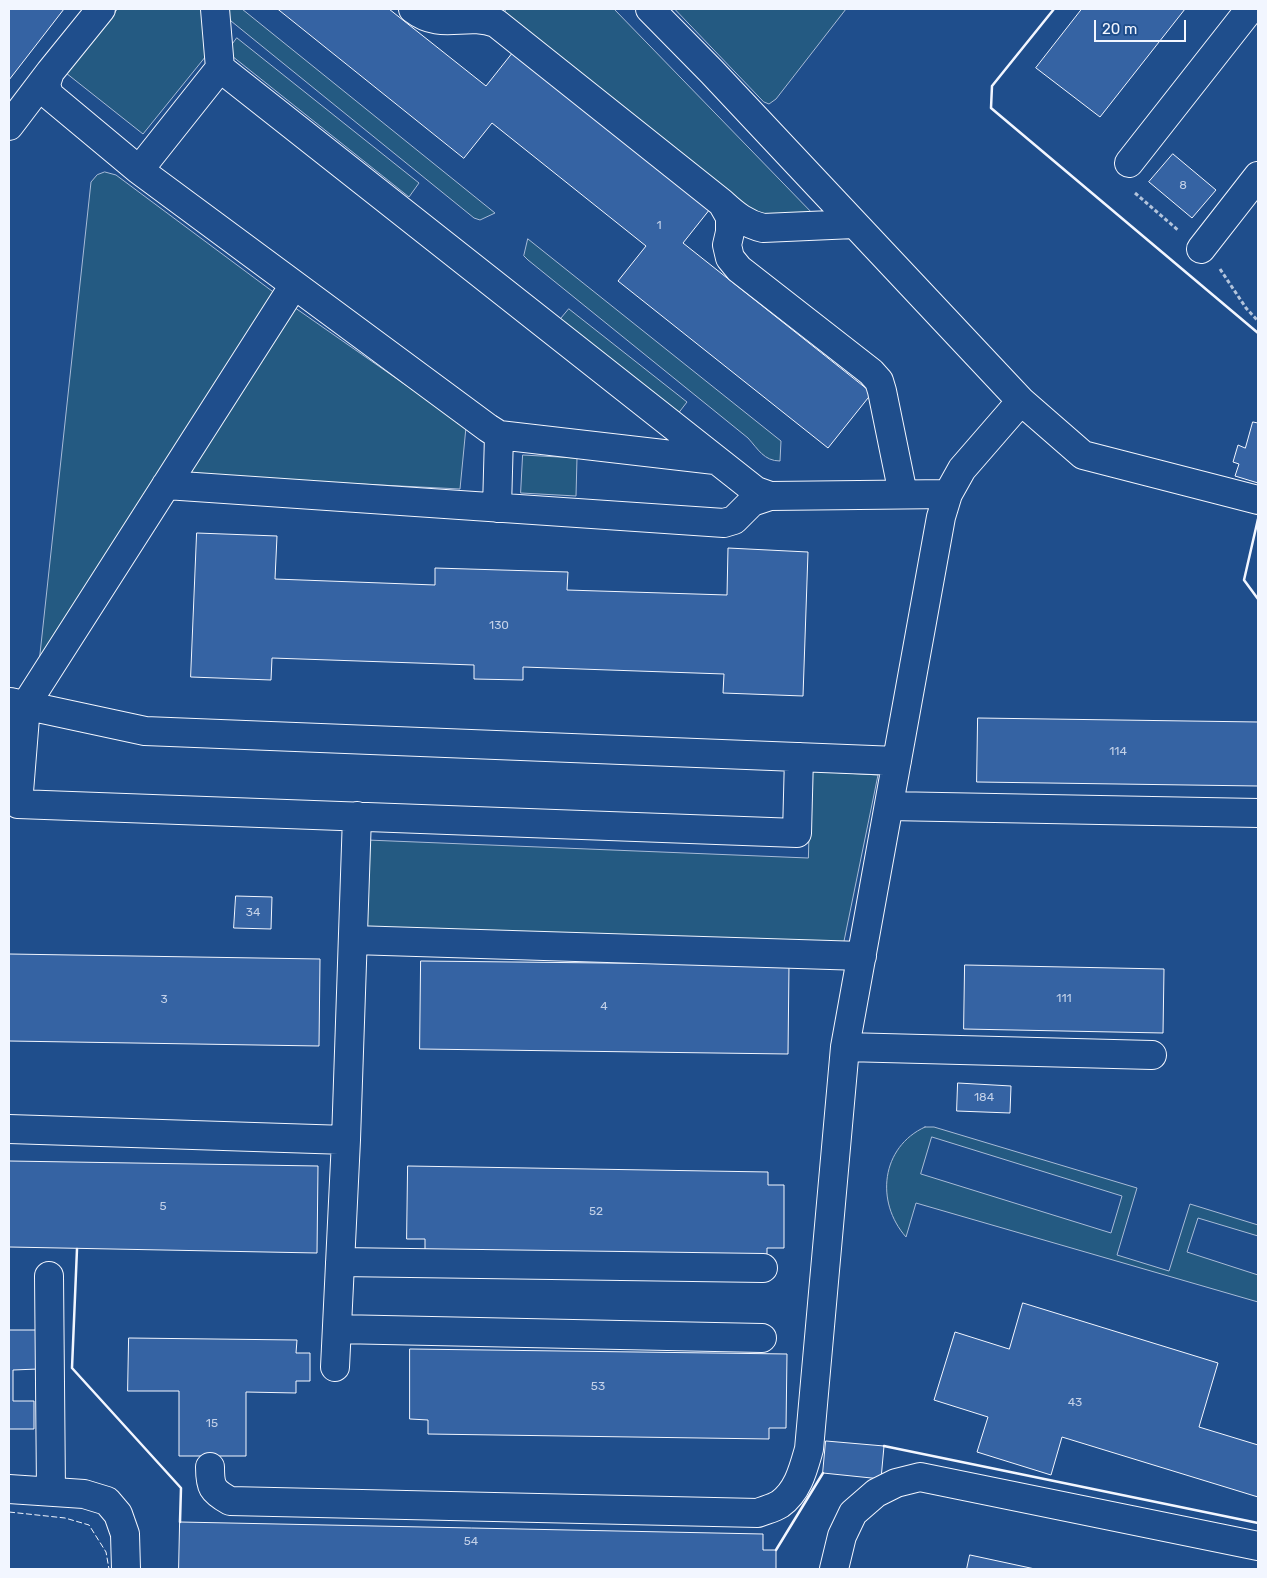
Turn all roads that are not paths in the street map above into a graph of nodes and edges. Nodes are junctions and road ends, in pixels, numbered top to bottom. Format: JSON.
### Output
{"nodes":[{"id":1,"x":102,"y":9,"type":"edge"},
{"id":2,"x":215,"y":9,"type":"edge"},
{"id":3,"x":413,"y":9,"type":"edge"},
{"id":4,"x":650,"y":9,"type":"edge"},
{"id":5,"x":1250,"y":9,"type":"edge"},
{"id":6,"x":483,"y":14,"type":"edge"},
{"id":7,"x":220,"y":68,"type":"junction"},
{"id":8,"x":50,"y":72,"type":"junction"},
{"id":9,"x":9,"y":126,"type":"edge"},
{"id":10,"x":1129,"y":163,"type":"dead end"},
{"id":11,"x":139,"y":170,"type":"junction"},
{"id":12,"x":1258,"y":176,"type":"edge"},
{"id":13,"x":722,"y":203,"type":"junction"},
{"id":14,"x":854,"y":224,"type":"junction"},
{"id":15,"x":1201,"y":249,"type":"dead end"},
{"id":16,"x":294,"y":285,"type":"junction"},
{"id":17,"x":1020,"y":401,"type":"junction"},
{"id":18,"x":499,"y":435,"type":"junction"},
{"id":19,"x":715,"y":460,"type":"junction"},
{"id":20,"x":166,"y":485,"type":"junction"},
{"id":21,"x":903,"y":494,"type":"junction"},
{"id":22,"x":948,"y":494,"type":"junction"},
{"id":23,"x":770,"y":496,"type":"junction"},
{"id":24,"x":1258,"y":500,"type":"edge"},
{"id":25,"x":497,"y":508,"type":"junction"},
{"id":26,"x":17,"y":703,"type":"edge"},
{"id":27,"x":9,"y":731,"type":"edge"},
{"id":28,"x":799,"y":757,"type":"junction"},
{"id":29,"x":897,"y":761,"type":"junction"},
{"id":30,"x":889,"y":806,"type":"junction"},
{"id":31,"x":1258,"y":813,"type":"edge"},
{"id":32,"x":356,"y":816,"type":"junction"},
{"id":33,"x":353,"y":940,"type":"junction"},
{"id":34,"x":862,"y":956,"type":"junction"},
{"id":35,"x":845,"y":1047,"type":"junction"},
{"id":36,"x":1152,"y":1055,"type":"dead end"},
{"id":37,"x":9,"y":1129,"type":"edge"},
{"id":38,"x":346,"y":1140,"type":"junction"},
{"id":39,"x":340,"y":1262,"type":"junction"},
{"id":40,"x":763,"y":1268,"type":"dead end"},
{"id":41,"x":49,"y":1276,"type":"dead end"},
{"id":42,"x":337,"y":1329,"type":"junction"},
{"id":43,"x":762,"y":1338,"type":"dead end"},
{"id":44,"x":335,"y":1367,"type":"dead end"},
{"id":45,"x":210,"y":1467,"type":"dead end"},
{"id":46,"x":9,"y":1489,"type":"edge"},
{"id":47,"x":51,"y":1491,"type":"junction"},
{"id":48,"x":1258,"y":1546,"type":"edge"},
{"id":49,"x":126,"y":1569,"type":"edge"},
{"id":50,"x":834,"y":1569,"type":"edge"}],
"edges":[{"from":1,"to":8,"type":"lane"},
{"from":2,"to":7,"type":"lane"},
{"from":3,"to":6,"type":"lane"},
{"from":4,"to":14,"type":"lane"},
{"from":5,"to":10,"type":"lane"},
{"from":6,"to":13,"type":"lane"},
{"from":7,"to":11,"type":"lane"},
{"from":7,"to":19,"type":"lane"},
{"from":8,"to":9,"type":"lane"},
{"from":8,"to":11,"type":"lane"},
{"from":11,"to":16,"type":"lane"},
{"from":12,"to":15,"type":"lane"},
{"from":13,"to":14,"type":"lane"},
{"from":13,"to":21,"type":"lane"},
{"from":14,"to":17,"type":"lane"},
{"from":16,"to":18,"type":"lane"},
{"from":16,"to":20,"type":"lane"},
{"from":17,"to":22,"type":"lane"},
{"from":17,"to":24,"type":"lane"},
{"from":18,"to":19,"type":"lane"},
{"from":18,"to":25,"type":"lane"},
{"from":19,"to":23,"type":"lane"},
{"from":20,"to":25,"type":"lane"},
{"from":20,"to":26,"type":"lane"},
{"from":21,"to":22,"type":"lane"},
{"from":21,"to":23,"type":"lane"},
{"from":22,"to":29,"type":"lane"},
{"from":23,"to":25,"type":"lane"},
{"from":26,"to":27,"type":"lane"},
{"from":26,"to":28,"type":"lane"},
{"from":26,"to":32,"type":"lane"},
{"from":28,"to":29,"type":"lane"},
{"from":28,"to":32,"type":"lane"},
{"from":29,"to":30,"type":"lane"},
{"from":30,"to":31,"type":"lane"},
{"from":30,"to":34,"type":"lane"},
{"from":32,"to":33,"type":"lane"},
{"from":33,"to":34,"type":"lane"},
{"from":33,"to":38,"type":"lane"},
{"from":34,"to":35,"type":"lane"},
{"from":35,"to":36,"type":"lane"},
{"from":35,"to":45,"type":"lane"},
{"from":37,"to":38,"type":"lane"},
{"from":38,"to":39,"type":"lane"},
{"from":39,"to":40,"type":"lane"},
{"from":39,"to":42,"type":"lane"},
{"from":41,"to":47,"type":"lane"},
{"from":42,"to":43,"type":"lane"},
{"from":42,"to":44,"type":"lane"},
{"from":46,"to":47,"type":"lane"},
{"from":47,"to":49,"type":"lane"},
{"from":48,"to":50,"type":"lane"}]}
